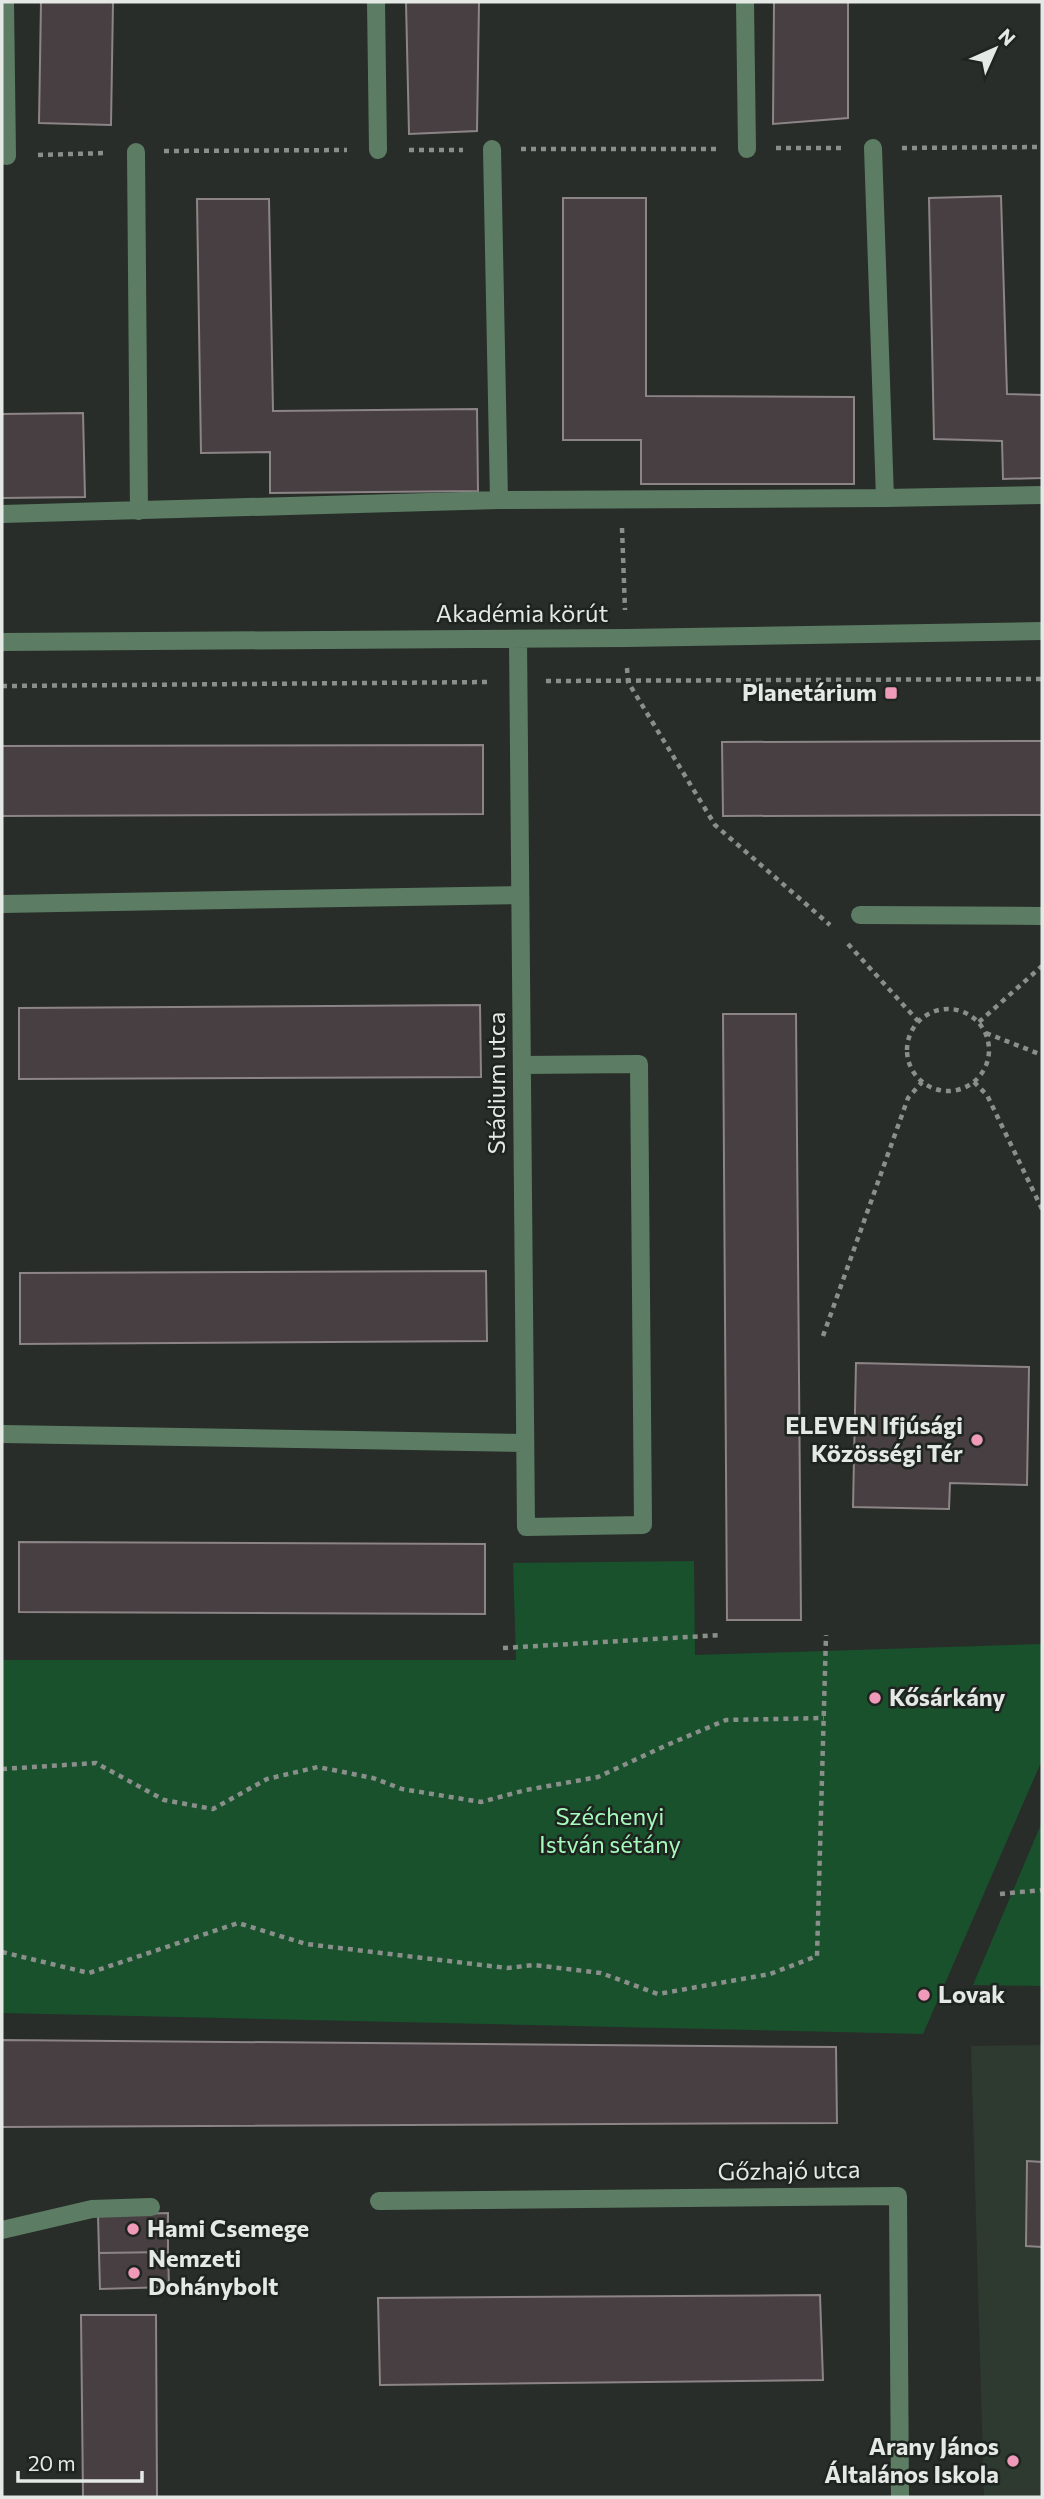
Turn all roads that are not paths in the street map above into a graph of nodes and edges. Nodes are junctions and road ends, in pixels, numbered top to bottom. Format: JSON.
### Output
{"nodes":[{"id":1,"x":5,"y":2,"type":"edge"},
{"id":2,"x":376,"y":2,"type":"edge"},
{"id":3,"x":745,"y":2,"type":"edge"},
{"id":4,"x":873,"y":148,"type":"dead end"},
{"id":5,"x":492,"y":149,"type":"dead end"},
{"id":6,"x":747,"y":149,"type":"dead end"},
{"id":7,"x":378,"y":150,"type":"dead end"},
{"id":8,"x":136,"y":152,"type":"dead end"},
{"id":9,"x":7,"y":156,"type":"dead end"},
{"id":10,"x":1042,"y":495,"type":"edge"},
{"id":11,"x":885,"y":498,"type":"junction"},
{"id":12,"x":499,"y":500,"type":"junction"},
{"id":13,"x":139,"y":511,"type":"junction"},
{"id":14,"x":2,"y":514,"type":"edge"},
{"id":15,"x":1042,"y":631,"type":"edge"},
{"id":16,"x":518,"y":639,"type":"junction"},
{"id":17,"x":2,"y":642,"type":"edge"},
{"id":18,"x":520,"y":895,"type":"junction"},
{"id":19,"x":2,"y":904,"type":"edge"},
{"id":20,"x":860,"y":915,"type":"dead end"},
{"id":21,"x":1042,"y":916,"type":"edge"},
{"id":22,"x":522,"y":1065,"type":"junction"},
{"id":23,"x":2,"y":1434,"type":"edge"},
{"id":24,"x":525,"y":1443,"type":"junction"},
{"id":25,"x":379,"y":2200,"type":"dead end"},
{"id":26,"x":151,"y":2207,"type":"dead end"},
{"id":27,"x":2,"y":2230,"type":"edge"},
{"id":28,"x":900,"y":2497,"type":"edge"}],
"edges":[{"from":1,"to":9,"type":"street"},
{"from":2,"to":7,"type":"street"},
{"from":3,"to":6,"type":"street"},
{"from":4,"to":11,"type":"street"},
{"from":5,"to":12,"type":"street"},
{"from":8,"to":13,"type":"street"},
{"from":10,"to":11,"type":"street"},
{"from":11,"to":12,"type":"street"},
{"from":12,"to":13,"type":"street"},
{"from":13,"to":14,"type":"street"},
{"from":15,"to":16,"type":"street","name":"Akadémia körút"},
{"from":16,"to":17,"type":"street","name":"Akadémia körút"},
{"from":16,"to":18,"type":"street","name":"Stádium utca"},
{"from":18,"to":19,"type":"street"},
{"from":18,"to":22,"type":"street","name":"Stádium utca"},
{"from":20,"to":21,"type":"street"},
{"from":22,"to":24,"type":"street","name":"Stádium utca"},
{"from":22,"to":24,"type":"street","name":"Stádium utca"},
{"from":23,"to":24,"type":"street"},
{"from":25,"to":28,"type":"street","name":"Gőzhajó utca"},
{"from":26,"to":27,"type":"street"}]}
